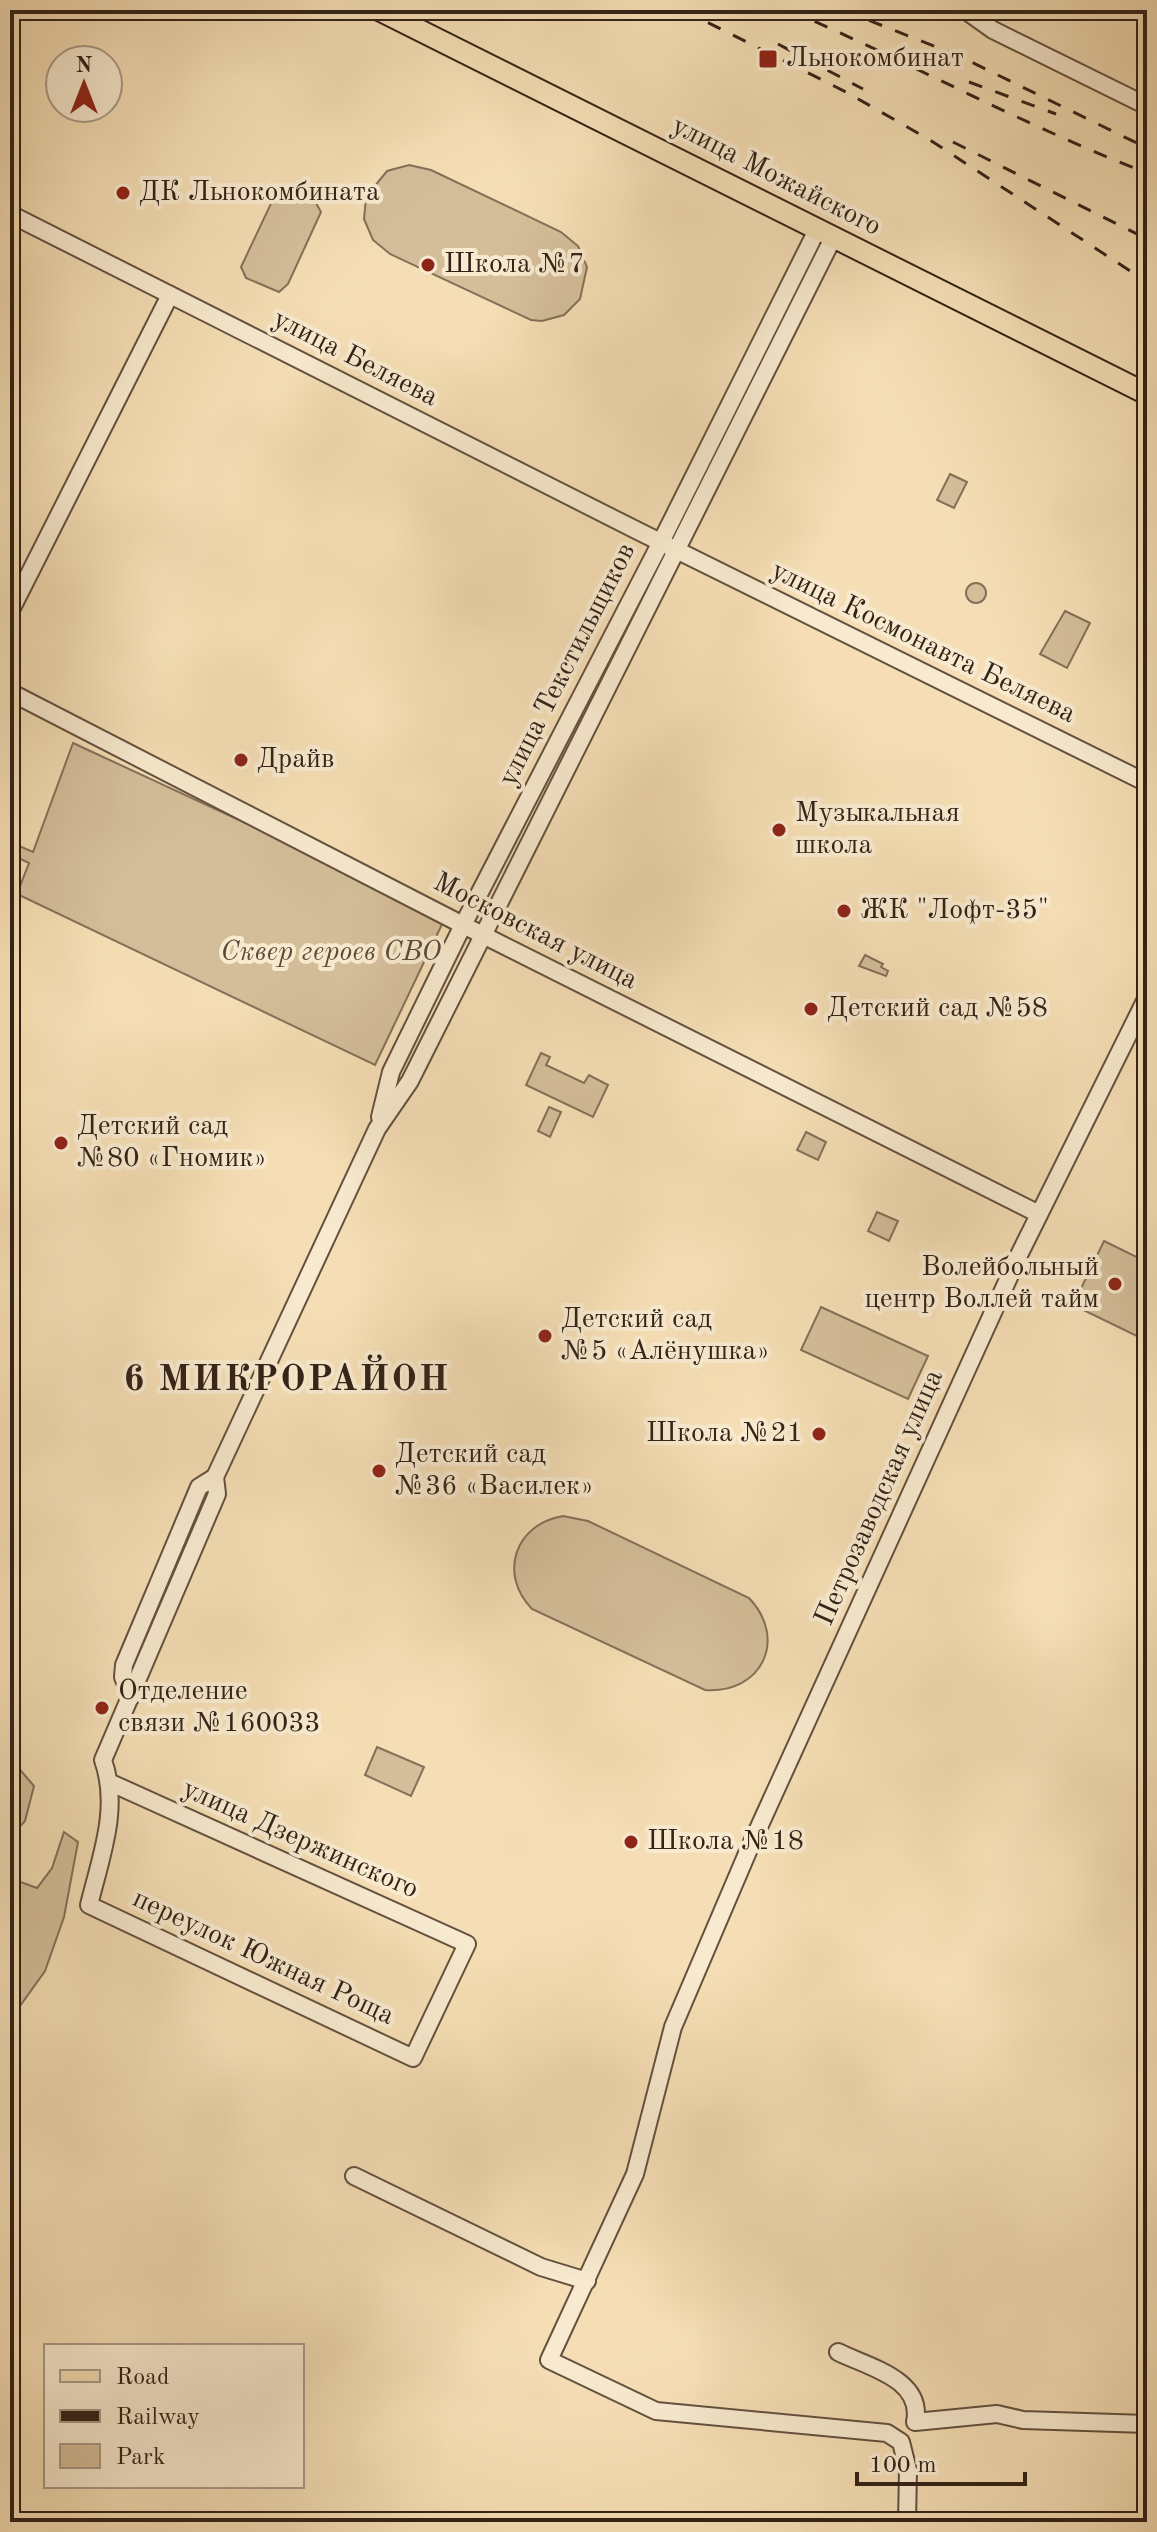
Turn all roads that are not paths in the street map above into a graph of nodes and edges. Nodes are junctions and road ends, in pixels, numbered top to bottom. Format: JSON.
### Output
{"nodes":[{"id":1,"x":379,"y":10,"type":"edge"},
{"id":2,"x":965,"y":10,"type":"edge"},
{"id":3,"x":1147,"y":106,"type":"edge"},
{"id":4,"x":10,"y":214,"type":"edge"},
{"id":5,"x":825,"y":234,"type":"junction"},
{"id":6,"x":170,"y":295,"type":"junction"},
{"id":7,"x":1147,"y":394,"type":"edge"},
{"id":8,"x":661,"y":542,"type":"junction"},
{"id":9,"x":677,"y":550,"type":"junction"},
{"id":10,"x":10,"y":612,"type":"edge"},
{"id":11,"x":10,"y":692,"type":"edge"},
{"id":12,"x":1147,"y":783,"type":"edge"},
{"id":13,"x":463,"y":925,"type":"junction"},
{"id":14,"x":483,"y":935,"type":"junction"},
{"id":15,"x":1147,"y":997,"type":"edge"},
{"id":16,"x":391,"y":1072,"type":"junction"},
{"id":17,"x":410,"y":1081,"type":"junction"},
{"id":18,"x":377,"y":1129,"type":"junction"},
{"id":19,"x":1039,"y":1214,"type":"junction"},
{"id":20,"x":111,"y":1783,"type":"junction"},
{"id":21,"x":467,"y":1944,"type":"joint"},
{"id":22,"x":354,"y":2176,"type":"dead end"},
{"id":23,"x":587,"y":2281,"type":"junction"},
{"id":24,"x":838,"y":2352,"type":"dead end"},
{"id":25,"x":915,"y":2422,"type":"junction"},
{"id":26,"x":1147,"y":2424,"type":"edge"},
{"id":27,"x":898,"y":2439,"type":"junction"},
{"id":28,"x":907,"y":2522,"type":"edge"}],
"edges":[{"from":1,"to":5,"type":"main road","name":"улица Можайского"},
{"from":2,"to":3,"type":"street"},
{"from":4,"to":6,"type":"street","name":"улица Беляева"},
{"from":5,"to":7,"type":"main road","name":"улица Можайского"},
{"from":5,"to":8,"type":"street","name":"улица Текстильщиков"},
{"from":5,"to":9,"type":"street","name":"улица Текстильщиков"},
{"from":6,"to":8,"type":"street","name":"улица Беляева"},
{"from":6,"to":10,"type":"street"},
{"from":8,"to":9,"type":"street","name":"улица Беляева"},
{"from":8,"to":13,"type":"street","name":"улица Текстильщиков"},
{"from":9,"to":12,"type":"street","name":"улица Космонавта Беляева"},
{"from":9,"to":14,"type":"street","name":"улица Текстильщиков"},
{"from":11,"to":13,"type":"street","name":"Московская улица"},
{"from":13,"to":14,"type":"street","name":"Московская улица"},
{"from":13,"to":16,"type":"street","name":"улица Текстильщиков"},
{"from":14,"to":17,"type":"street","name":"улица Текстильщиков"},
{"from":14,"to":19,"type":"street","name":"Московская улица"},
{"from":15,"to":19,"type":"street","name":"Петрозаводская улица"},
{"from":16,"to":17,"type":"street"},
{"from":16,"to":18,"type":"street","name":"улица Текстильщиков"},
{"from":17,"to":18,"type":"street","name":"улица Текстильщиков"},
{"from":18,"to":20,"type":"street","name":"улица Текстильщиков"},
{"from":19,"to":23,"type":"street","name":"Петрозаводская улица"},
{"from":20,"to":21,"type":"street","name":"улица Дзержинского"},
{"from":20,"to":21,"type":"street","name":"переулок Южная Роща"},
{"from":22,"to":23,"type":"street"},
{"from":23,"to":27,"type":"street","name":"Петрозаводская улица"},
{"from":24,"to":25,"type":"street"},
{"from":25,"to":26,"type":"street"},
{"from":25,"to":27,"type":"street"},
{"from":27,"to":28,"type":"street"}]}
